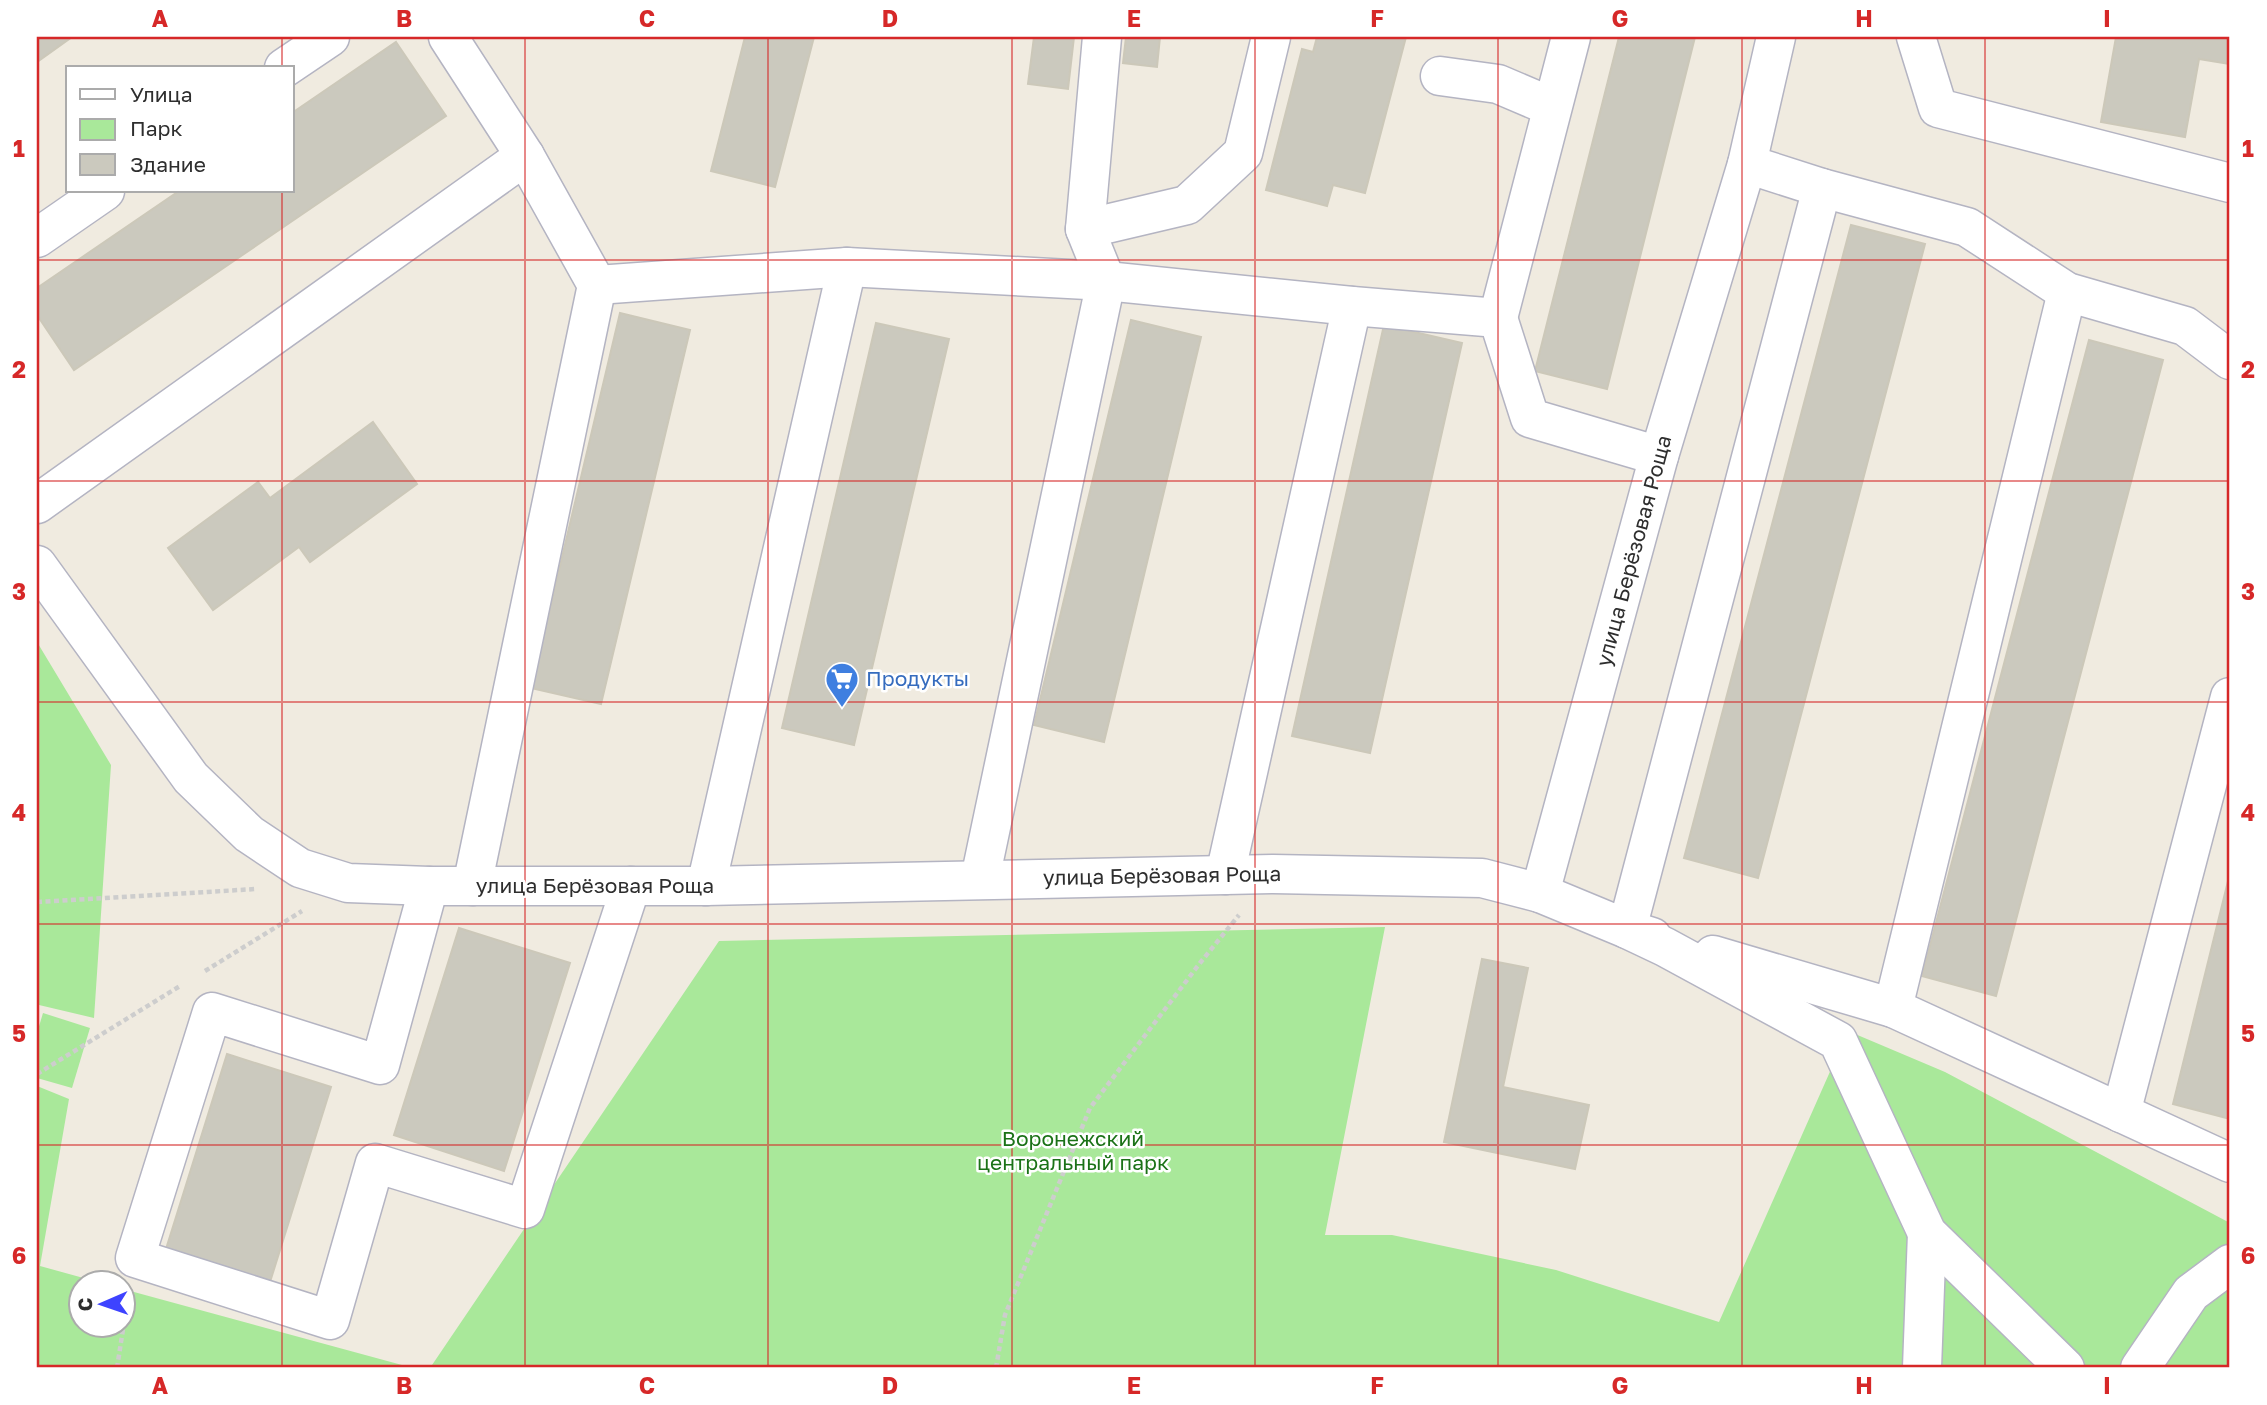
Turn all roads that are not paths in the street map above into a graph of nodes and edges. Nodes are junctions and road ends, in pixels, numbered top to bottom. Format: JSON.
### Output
{"nodes":[{"id":1,"x":330,"y":37,"type":"edge"},
{"id":2,"x":448,"y":37,"type":"edge"},
{"id":3,"x":1102,"y":37,"type":"edge"},
{"id":4,"x":1271,"y":37,"type":"edge"},
{"id":5,"x":1571,"y":37,"type":"edge"},
{"id":6,"x":1776,"y":37,"type":"edge"},
{"id":7,"x":1916,"y":37,"type":"edge"},
{"id":8,"x":287,"y":66,"type":"edge"},
{"id":9,"x":1440,"y":76,"type":"dead end"},
{"id":10,"x":1552,"y":107,"type":"junction"},
{"id":11,"x":525,"y":156,"type":"junction"},
{"id":12,"x":1747,"y":164,"type":"junction"},
{"id":13,"x":2230,"y":183,"type":"edge"},
{"id":14,"x":1822,"y":188,"type":"junction"},
{"id":15,"x":104,"y":192,"type":"edge"},
{"id":16,"x":1085,"y":229,"type":"junction"},
{"id":17,"x":37,"y":238,"type":"edge"},
{"id":18,"x":847,"y":267,"type":"junction"},
{"id":19,"x":1106,"y":281,"type":"junction"},
{"id":20,"x":597,"y":285,"type":"junction"},
{"id":21,"x":2067,"y":292,"type":"junction"},
{"id":22,"x":1352,"y":306,"type":"junction"},
{"id":23,"x":1498,"y":318,"type":"junction"},
{"id":24,"x":2230,"y":360,"type":"edge"},
{"id":25,"x":1659,"y":456,"type":"junction"},
{"id":26,"x":37,"y":504,"type":"edge"},
{"id":27,"x":37,"y":565,"type":"edge"},
{"id":28,"x":2230,"y":697,"type":"edge"},
{"id":29,"x":1225,"y":875,"type":"junction"},
{"id":30,"x":980,"y":880,"type":"junction"},
{"id":31,"x":429,"y":886,"type":"junction"},
{"id":32,"x":472,"y":886,"type":"junction"},
{"id":33,"x":631,"y":886,"type":"junction"},
{"id":34,"x":706,"y":886,"type":"junction"},
{"id":35,"x":1540,"y":893,"type":"junction"},
{"id":36,"x":1627,"y":929,"type":"junction"},
{"id":37,"x":1893,"y":1008,"type":"junction"},
{"id":38,"x":2121,"y":1113,"type":"junction"},
{"id":39,"x":2230,"y":1163,"type":"edge"},
{"id":40,"x":1927,"y":1233,"type":"junction"},
{"id":41,"x":2230,"y":1264,"type":"edge"},
{"id":42,"x":1922,"y":1368,"type":"edge"},
{"id":43,"x":2065,"y":1368,"type":"edge"},
{"id":44,"x":2140,"y":1368,"type":"edge"}],
"edges":[{"from":1,"to":8,"type":"street"},
{"from":2,"to":11,"type":"street"},
{"from":3,"to":16,"type":"street"},
{"from":4,"to":16,"type":"street"},
{"from":5,"to":10,"type":"street"},
{"from":6,"to":12,"type":"street","name":"улица Берёзовая Роща"},
{"from":7,"to":13,"type":"street"},
{"from":9,"to":10,"type":"street"},
{"from":10,"to":23,"type":"street"},
{"from":11,"to":20,"type":"street"},
{"from":11,"to":26,"type":"street"},
{"from":12,"to":14,"type":"street"},
{"from":12,"to":25,"type":"street","name":"улица Берёзовая Роща"},
{"from":14,"to":21,"type":"street"},
{"from":14,"to":36,"type":"street"},
{"from":15,"to":17,"type":"street"},
{"from":16,"to":19,"type":"street"},
{"from":18,"to":19,"type":"street"},
{"from":18,"to":20,"type":"street"},
{"from":18,"to":34,"type":"street"},
{"from":19,"to":22,"type":"street"},
{"from":19,"to":30,"type":"street"},
{"from":20,"to":32,"type":"street"},
{"from":21,"to":24,"type":"street"},
{"from":21,"to":37,"type":"street"},
{"from":22,"to":23,"type":"street"},
{"from":22,"to":29,"type":"street"},
{"from":23,"to":25,"type":"street"},
{"from":25,"to":35,"type":"street","name":"улица Берёзовая Роща"},
{"from":27,"to":31,"type":"street","name":"улица Берёзовая Роща"},
{"from":28,"to":38,"type":"street"},
{"from":29,"to":30,"type":"street","name":"улица Берёзовая Роща"},
{"from":29,"to":35,"type":"street","name":"улица Берёзовая Роща"},
{"from":30,"to":34,"type":"street","name":"улица Берёзовая Роща"},
{"from":31,"to":32,"type":"street","name":"улица Берёзовая Роща"},
{"from":31,"to":33,"type":"street"},
{"from":32,"to":33,"type":"street","name":"улица Берёзовая Роща"},
{"from":33,"to":34,"type":"street","name":"улица Берёзовая Роща"},
{"from":35,"to":36,"type":"street"},
{"from":36,"to":37,"type":"street"},
{"from":36,"to":40,"type":"street"},
{"from":37,"to":38,"type":"street"},
{"from":38,"to":39,"type":"street"},
{"from":40,"to":42,"type":"street"},
{"from":40,"to":43,"type":"street"},
{"from":41,"to":44,"type":"street"}]}
